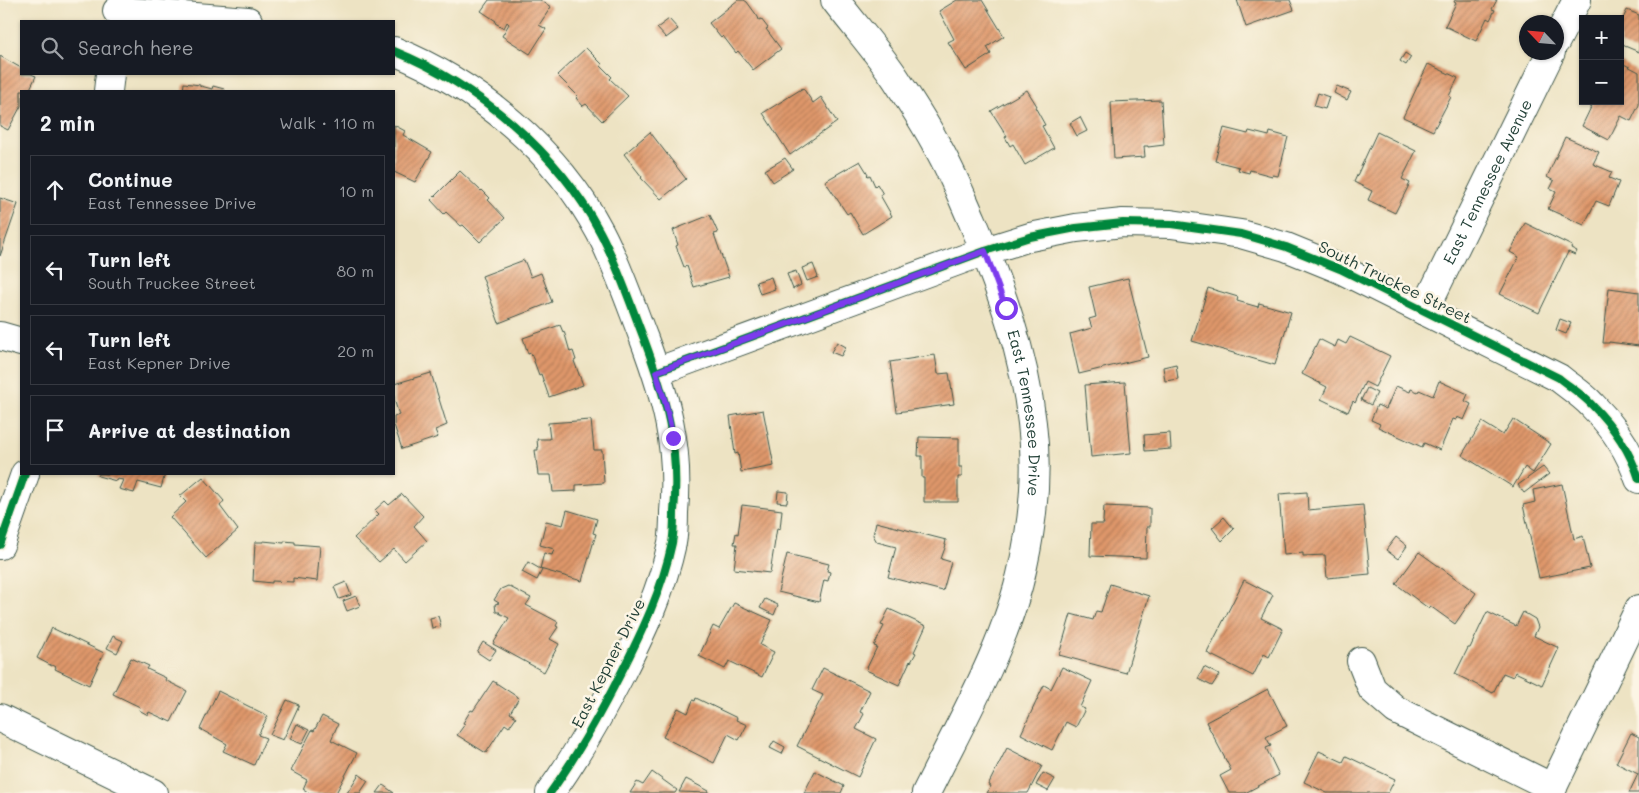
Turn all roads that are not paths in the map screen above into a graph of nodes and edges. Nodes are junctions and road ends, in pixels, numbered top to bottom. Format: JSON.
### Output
{"nodes":[{"id":1,"x":835,"y":0,"type":"edge"},
{"id":2,"x":1577,"y":0,"type":"edge"},
{"id":3,"x":117,"y":11,"type":"edge"},
{"id":4,"x":235,"y":20,"type":"edge"},
{"id":5,"x":1564,"y":26,"type":"edge"},
{"id":6,"x":395,"y":51,"type":"edge"},
{"id":7,"x":1547,"y":60,"type":"edge"},
{"id":8,"x":110,"y":75,"type":"edge"},
{"id":9,"x":108,"y":90,"type":"edge"},
{"id":10,"x":985,"y":251,"type":"junction"},
{"id":11,"x":1424,"y":311,"type":"junction"},
{"id":12,"x":0,"y":336,"type":"edge"},
{"id":13,"x":20,"y":342,"type":"edge"},
{"id":14,"x":656,"y":372,"type":"junction"},
{"id":15,"x":1633,"y":448,"type":"edge"},
{"id":16,"x":25,"y":475,"type":"edge"},
{"id":17,"x":1639,"y":479,"type":"edge"},
{"id":18,"x":0,"y":546,"type":"edge"},
{"id":19,"x":1639,"y":610,"type":"edge"},
{"id":20,"x":1361,"y":662,"type":"dead end"},
{"id":21,"x":0,"y":718,"type":"edge"},
{"id":22,"x":1551,"y":790,"type":"edge"},
{"id":23,"x":154,"y":793,"type":"edge"},
{"id":24,"x":550,"y":793,"type":"edge"},
{"id":25,"x":926,"y":793,"type":"edge"}],
"edges":[{"from":1,"to":10,"type":"street","name":"East Tennessee Drive"},
{"from":2,"to":5,"type":"street"},
{"from":3,"to":4,"type":"street"},
{"from":6,"to":14,"type":"street","name":"East Kepner Drive"},
{"from":7,"to":11,"type":"street","name":"East Tennessee Avenue"},
{"from":8,"to":9,"type":"street"},
{"from":10,"to":11,"type":"street","name":"South Truckee Street"},
{"from":10,"to":14,"type":"street","name":"South Truckee Street"},
{"from":10,"to":25,"type":"street","name":"East Tennessee Drive"},
{"from":11,"to":15,"type":"street","name":"South Truckee Street"},
{"from":12,"to":13,"type":"street"},
{"from":14,"to":24,"type":"street","name":"East Kepner Drive"},
{"from":15,"to":17,"type":"street","name":"South Truckee Street"},
{"from":16,"to":18,"type":"street"},
{"from":19,"to":22,"type":"street"},
{"from":20,"to":22,"type":"street"},
{"from":21,"to":23,"type":"street"}]}
